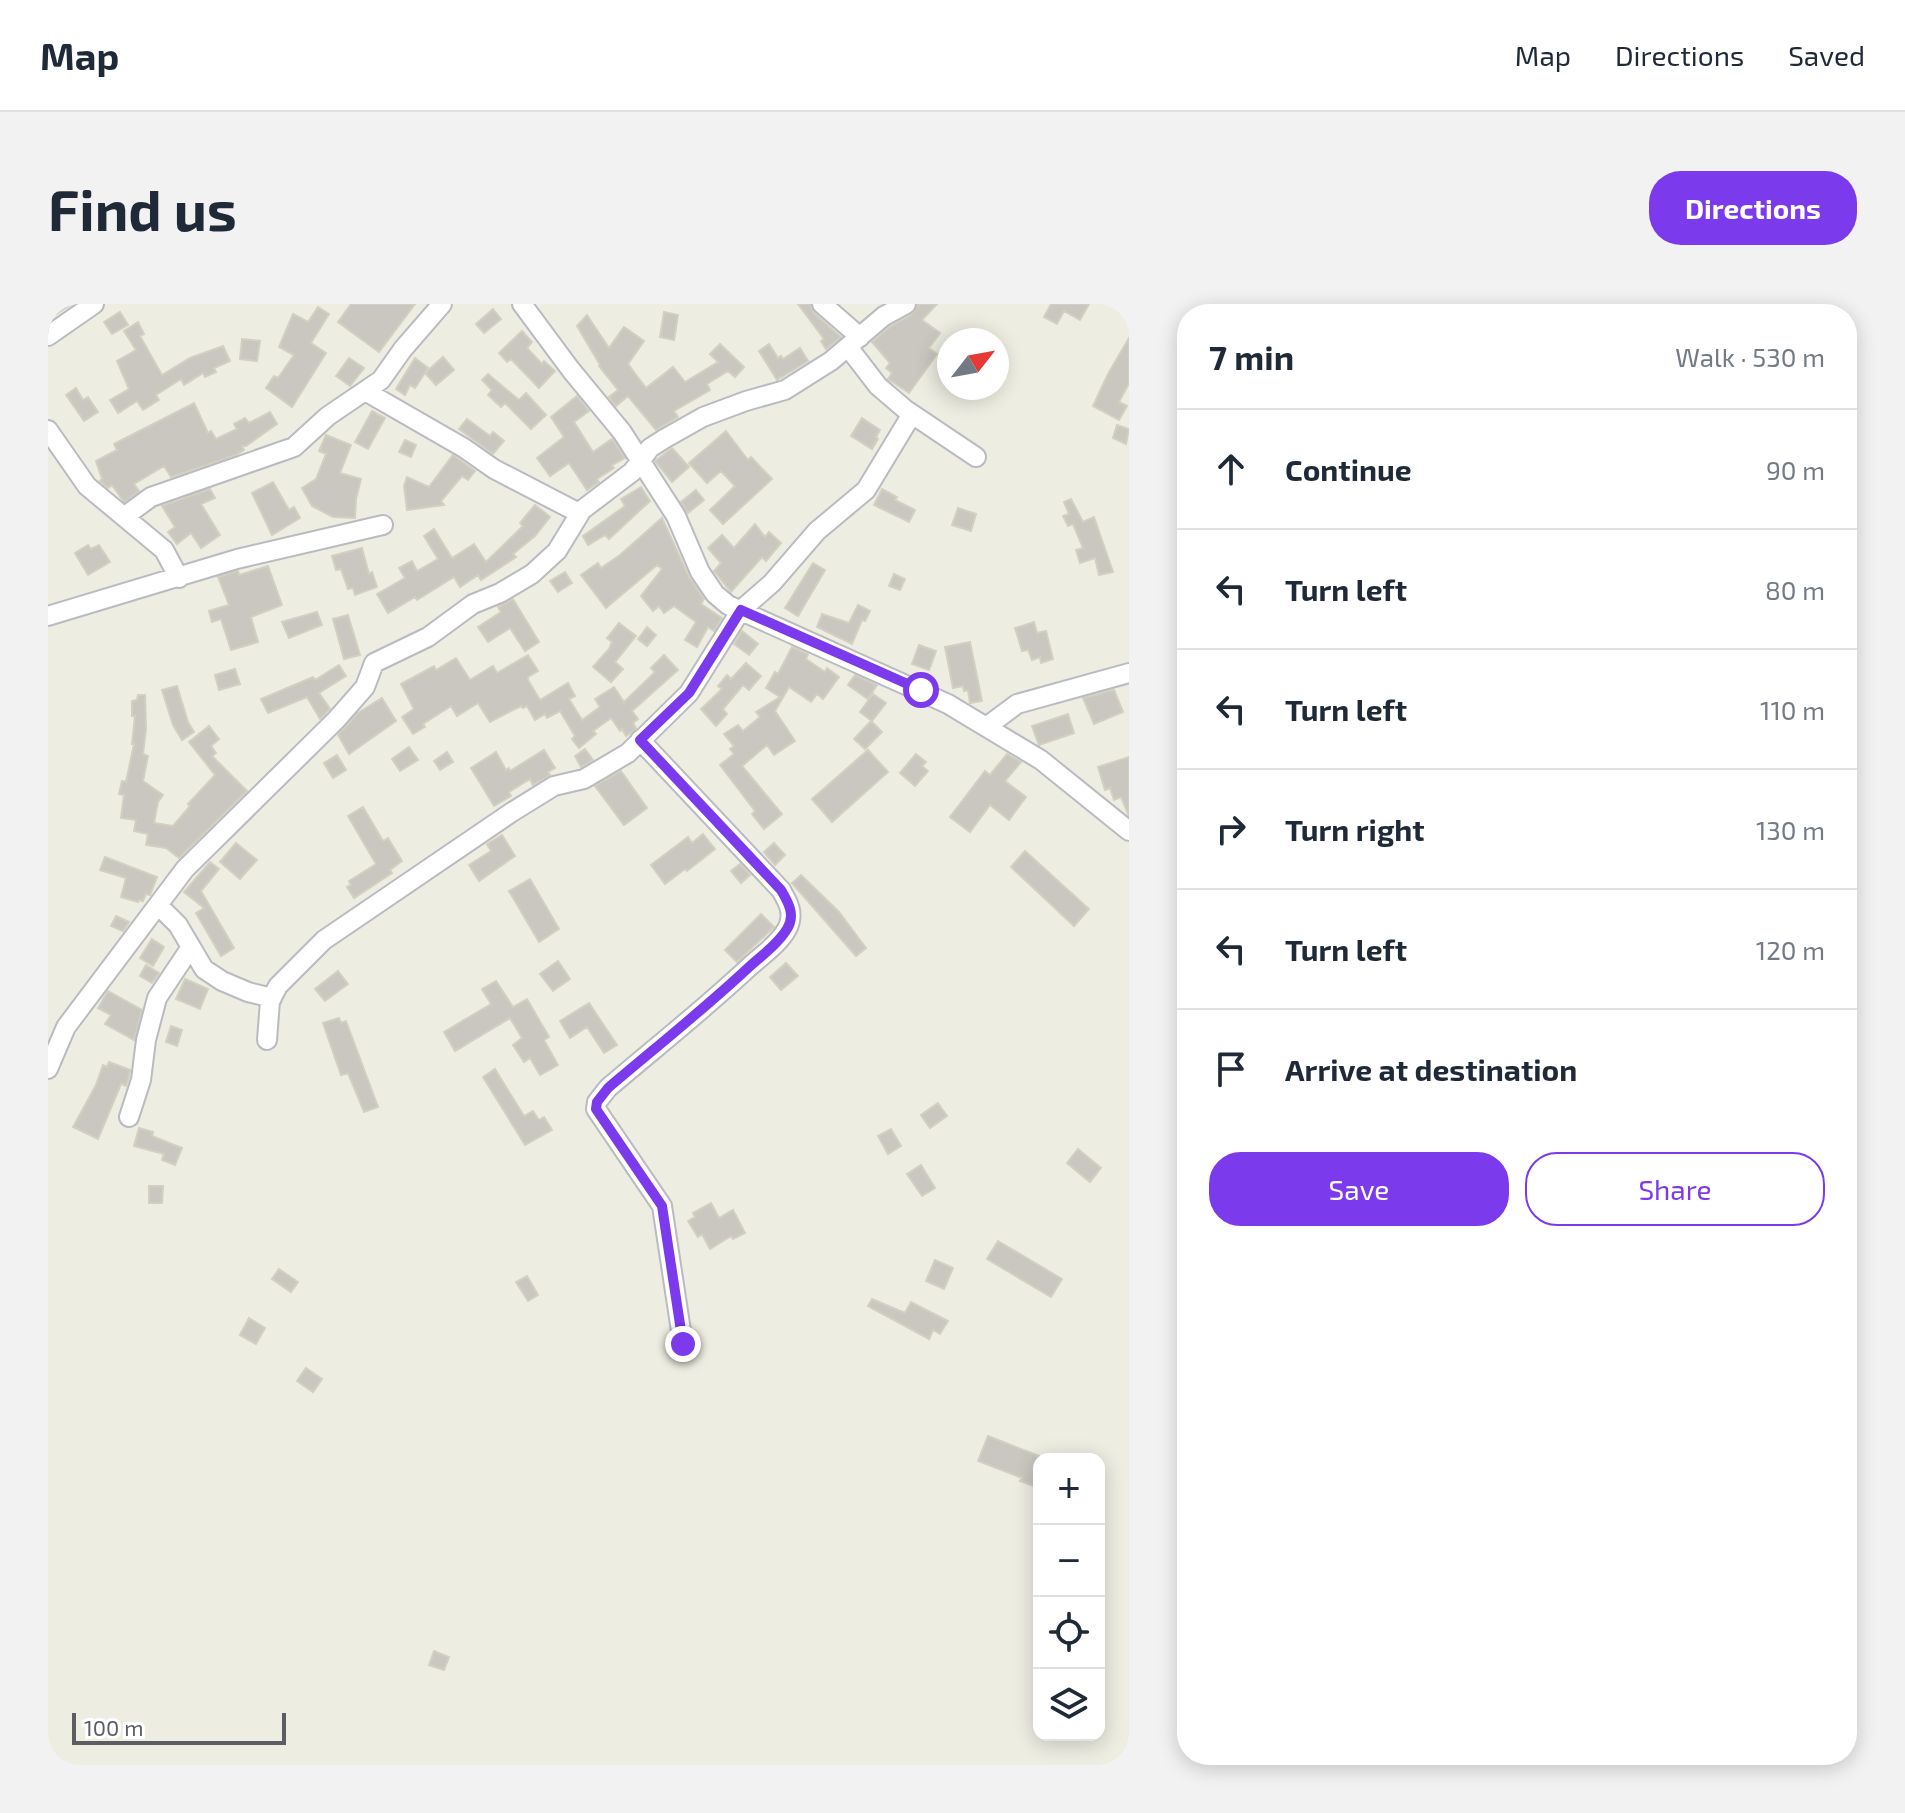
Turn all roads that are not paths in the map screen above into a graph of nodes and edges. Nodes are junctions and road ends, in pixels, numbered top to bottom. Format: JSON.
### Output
{"nodes":[{"id":1,"x":94,"y":304,"type":"edge"},
{"id":2,"x":442,"y":304,"type":"edge"},
{"id":3,"x":522,"y":304,"type":"edge"},
{"id":4,"x":822,"y":304,"type":"edge"},
{"id":5,"x":906,"y":304,"type":"edge"},
{"id":6,"x":48,"y":336,"type":"edge"},
{"id":7,"x":854,"y":342,"type":"junction"},
{"id":8,"x":365,"y":391,"type":"junction"},
{"id":9,"x":912,"y":414,"type":"junction"},
{"id":10,"x":48,"y":430,"type":"edge"},
{"id":11,"x":976,"y":457,"type":"dead end"},
{"id":12,"x":641,"y":461,"type":"junction"},
{"id":13,"x":579,"y":513,"type":"junction"},
{"id":14,"x":125,"y":516,"type":"junction"},
{"id":15,"x":383,"y":525,"type":"dead end"},
{"id":16,"x":179,"y":578,"type":"junction"},
{"id":17,"x":741,"y":610,"type":"junction"},
{"id":18,"x":48,"y":616,"type":"edge"},
{"id":19,"x":1129,"y":673,"type":"edge"},
{"id":20,"x":986,"y":727,"type":"junction"},
{"id":21,"x":640,"y":740,"type":"junction"},
{"id":22,"x":1129,"y":831,"type":"edge"},
{"id":23,"x":159,"y":906,"type":"junction"},
{"id":24,"x":191,"y":947,"type":"junction"},
{"id":25,"x":272,"y":998,"type":"junction"},
{"id":26,"x":267,"y":1040,"type":"dead end"},
{"id":27,"x":48,"y":1069,"type":"edge"},
{"id":28,"x":129,"y":1117,"type":"dead end"},
{"id":29,"x":683,"y":1344,"type":"dead end"}],
"edges":[{"from":1,"to":6,"type":"street"},
{"from":2,"to":8,"type":"street"},
{"from":3,"to":12,"type":"street"},
{"from":4,"to":7,"type":"street"},
{"from":5,"to":7,"type":"street"},
{"from":7,"to":9,"type":"street"},
{"from":7,"to":12,"type":"street"},
{"from":8,"to":13,"type":"street"},
{"from":8,"to":14,"type":"street"},
{"from":9,"to":11,"type":"street"},
{"from":9,"to":17,"type":"street"},
{"from":10,"to":14,"type":"street"},
{"from":12,"to":13,"type":"street"},
{"from":12,"to":17,"type":"street"},
{"from":13,"to":23,"type":"street"},
{"from":14,"to":16,"type":"street"},
{"from":15,"to":16,"type":"street"},
{"from":16,"to":18,"type":"street"},
{"from":17,"to":20,"type":"street"},
{"from":17,"to":21,"type":"street"},
{"from":19,"to":20,"type":"street"},
{"from":20,"to":22,"type":"street"},
{"from":21,"to":25,"type":"street"},
{"from":21,"to":29,"type":"street"},
{"from":23,"to":24,"type":"street"},
{"from":23,"to":27,"type":"street"},
{"from":24,"to":25,"type":"street"},
{"from":24,"to":28,"type":"street"},
{"from":25,"to":26,"type":"street"}]}
